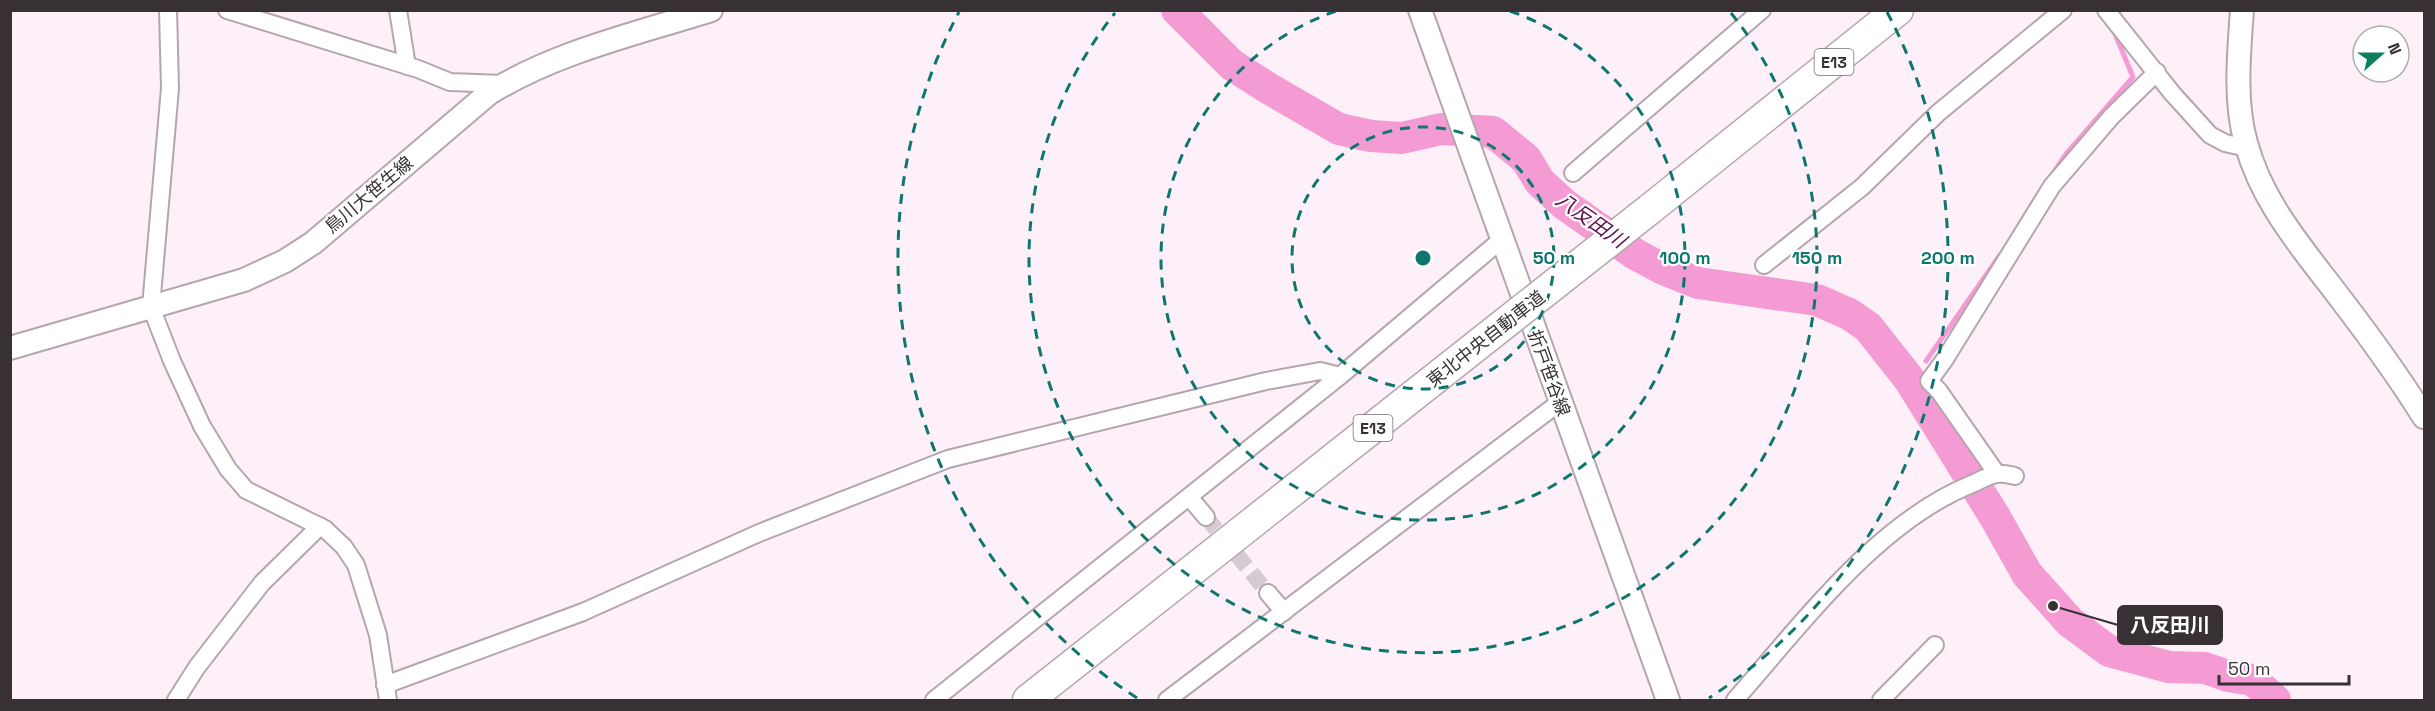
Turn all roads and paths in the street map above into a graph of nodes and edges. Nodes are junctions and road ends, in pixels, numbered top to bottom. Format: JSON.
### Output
{"nodes":[{"id":1,"x":227,"y":10,"type":"edge"},
{"id":2,"x":398,"y":10,"type":"edge"},
{"id":3,"x":711,"y":10,"type":"edge"},
{"id":4,"x":1420,"y":10,"type":"edge"},
{"id":5,"x":1762,"y":10,"type":"edge"},
{"id":6,"x":1876,"y":10,"type":"edge"},
{"id":7,"x":1898,"y":10,"type":"edge"},
{"id":8,"x":1913,"y":10,"type":"edge"},
{"id":9,"x":2063,"y":10,"type":"edge"},
{"id":10,"x":2106,"y":10,"type":"edge"},
{"id":11,"x":2242,"y":10,"type":"edge"},
{"id":12,"x":171,"y":12,"type":"edge"},
{"id":13,"x":407,"y":66,"type":"junction"},
{"id":14,"x":2157,"y":72,"type":"junction"},
{"id":15,"x":504,"y":84,"type":"junction"},
{"id":16,"x":1770,"y":113,"type":"junction"},
{"id":17,"x":2247,"y":148,"type":"junction"},
{"id":18,"x":1573,"y":173,"type":"dead end"},
{"id":19,"x":1501,"y":240,"type":"junction"},
{"id":20,"x":1764,"y":265,"type":"dead end"},
{"id":21,"x":151,"y":307,"type":"junction"},
{"id":22,"x":10,"y":348,"type":"edge"},
{"id":23,"x":1340,"y":376,"type":"junction"},
{"id":24,"x":1560,"y":402,"type":"junction"},
{"id":25,"x":2424,"y":417,"type":"edge"},
{"id":26,"x":1992,"y":476,"type":"junction"},
{"id":27,"x":2015,"y":476,"type":"dead end"},
{"id":28,"x":1189,"y":497,"type":"junction"},
{"id":29,"x":1206,"y":517,"type":"tunnel mouth"},
{"id":30,"x":320,"y":526,"type":"junction"},
{"id":31,"x":1242,"y":532,"type":"junction"},
{"id":32,"x":1268,"y":593,"type":"tunnel mouth"},
{"id":33,"x":1284,"y":612,"type":"junction"},
{"id":34,"x":1935,"y":645,"type":"dead end"},
{"id":35,"x":387,"y":693,"type":"edge"},
{"id":36,"x":176,"y":700,"type":"edge"},
{"id":37,"x":934,"y":700,"type":"edge"},
{"id":38,"x":1028,"y":700,"type":"edge"},
{"id":39,"x":1044,"y":700,"type":"edge"},
{"id":40,"x":1167,"y":700,"type":"edge"},
{"id":41,"x":1668,"y":700,"type":"edge"},
{"id":42,"x":1735,"y":700,"type":"edge"},
{"id":43,"x":1881,"y":700,"type":"edge"}],
"edges":[{"from":1,"to":13,"type":"street"},
{"from":2,"to":13,"type":"street"},
{"from":3,"to":15,"type":"street","name":"鳥川大笹生線"},
{"from":4,"to":19,"type":"street","name":"折戸笹谷線"},
{"from":5,"to":18,"type":"street"},
{"from":6,"to":16,"type":"highway"},
{"from":7,"to":16,"type":"highway","name":"東北中央自動車道","number":"E13"},
{"from":8,"to":16,"type":"highway"},
{"from":9,"to":20,"type":"street"},
{"from":10,"to":14,"type":"street"},
{"from":11,"to":17,"type":"street"},
{"from":12,"to":21,"type":"street"},
{"from":13,"to":15,"type":"street"},
{"from":14,"to":17,"type":"street"},
{"from":14,"to":26,"type":"street"},
{"from":15,"to":21,"type":"street","name":"鳥川大笹生線"},
{"from":16,"to":31,"type":"highway","name":"東北中央自動車道","number":"E13","bridge":true},
{"from":17,"to":25,"type":"street"},
{"from":19,"to":23,"type":"street"},
{"from":19,"to":24,"type":"street","name":"折戸笹谷線"},
{"from":21,"to":22,"type":"street","name":"鳥川大笹生線"},
{"from":21,"to":30,"type":"street"},
{"from":23,"to":28,"type":"street"},
{"from":23,"to":35,"type":"street"},
{"from":24,"to":33,"type":"street"},
{"from":24,"to":41,"type":"street","name":"折戸笹谷線"},
{"from":26,"to":27,"type":"street"},
{"from":26,"to":42,"type":"street"},
{"from":28,"to":29,"type":"street"},
{"from":28,"to":37,"type":"street"},
{"from":30,"to":35,"type":"street"},
{"from":30,"to":36,"type":"street"},
{"from":31,"to":38,"type":"highway","name":"東北中央自動車道","number":"E13"},
{"from":31,"to":39,"type":"highway","name":"東北中央自動車道","number":"E13"},
{"from":32,"to":33,"type":"street"},
{"from":33,"to":40,"type":"street"},
{"from":34,"to":43,"type":"street"}]}
